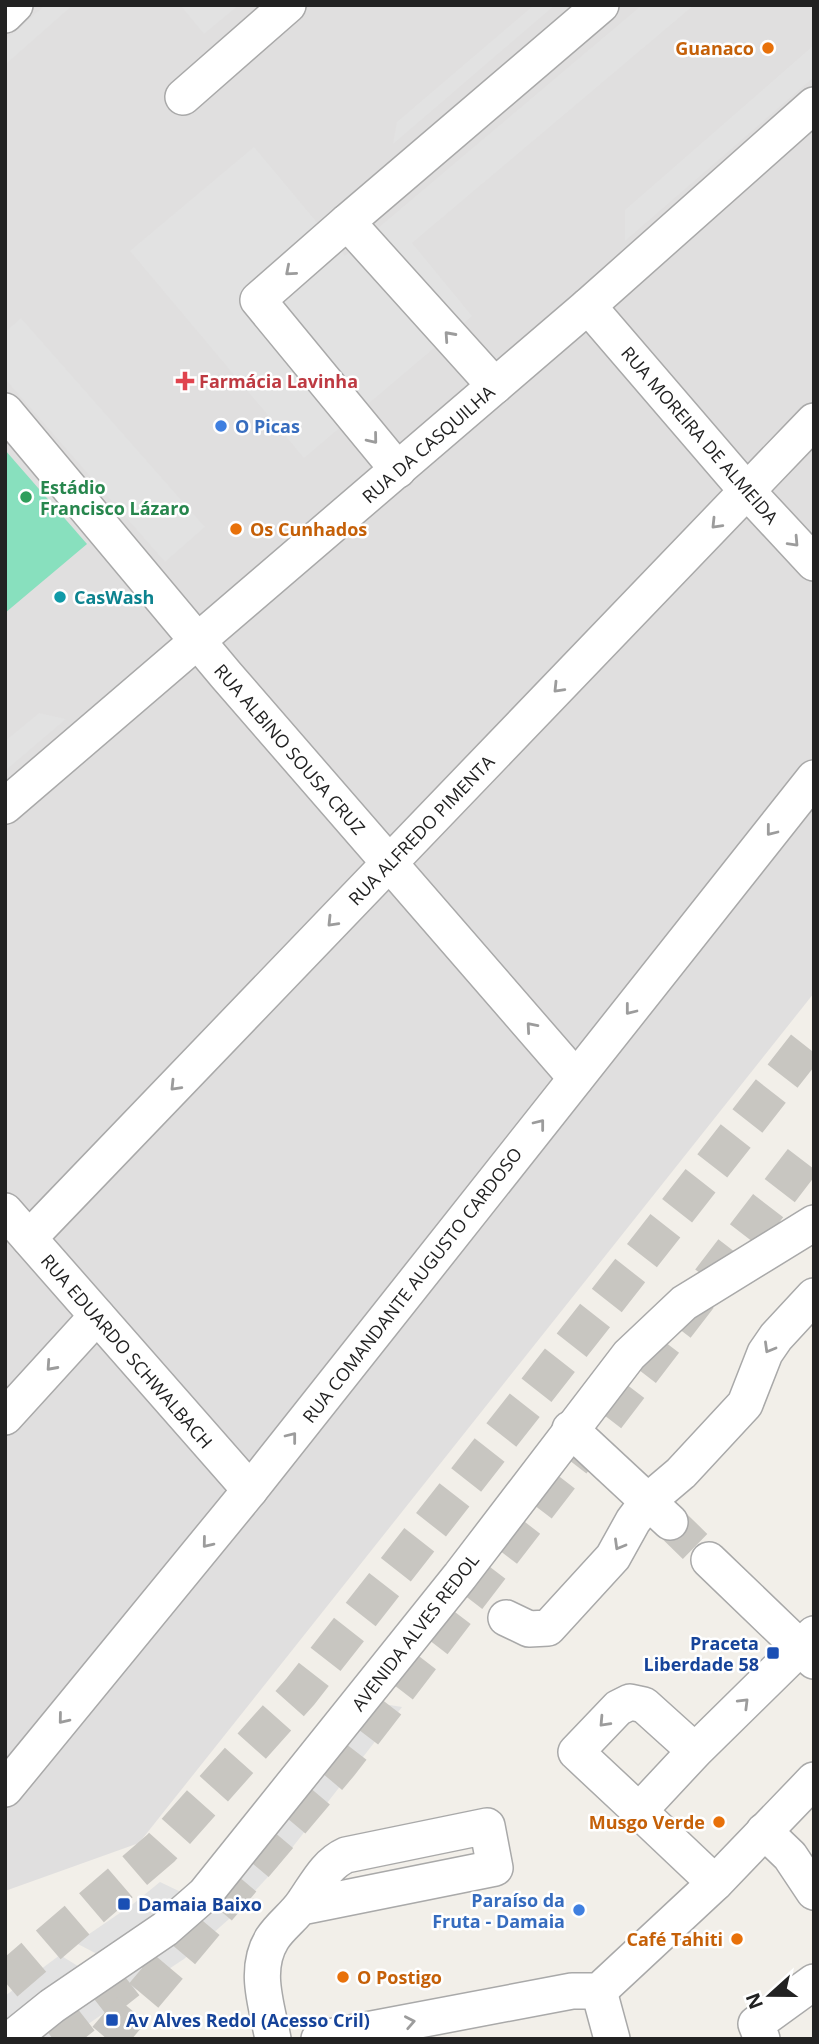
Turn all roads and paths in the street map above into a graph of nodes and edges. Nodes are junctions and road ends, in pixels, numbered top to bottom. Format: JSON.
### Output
{"nodes":[{"id":1,"x":15,"y":5,"type":"edge"},
{"id":2,"x":288,"y":5,"type":"edge"},
{"id":3,"x":601,"y":5,"type":"edge"},
{"id":4,"x":5,"y":15,"type":"edge"},
{"id":5,"x":183,"y":97,"type":"dead end"},
{"id":6,"x":814,"y":105,"type":"edge"},
{"id":7,"x":347,"y":222,"type":"junction"},
{"id":8,"x":588,"y":306,"type":"junction"},
{"id":9,"x":495,"y":386,"type":"junction"},
{"id":10,"x":5,"y":411,"type":"edge"},
{"id":11,"x":814,"y":421,"type":"edge"},
{"id":12,"x":398,"y":470,"type":"junction"},
{"id":13,"x":747,"y":491,"type":"junction"},
{"id":14,"x":814,"y":563,"type":"edge"},
{"id":15,"x":198,"y":642,"type":"junction"},
{"id":16,"x":814,"y":778,"type":"edge"},
{"id":17,"x":5,"y":806,"type":"edge"},
{"id":18,"x":390,"y":863,"type":"junction"},
{"id":19,"x":576,"y":1078,"type":"junction"},
{"id":20,"x":5,"y":1211,"type":"edge"},
{"id":21,"x":814,"y":1223,"type":"edge"},
{"id":22,"x":29,"y":1238,"type":"junction"},
{"id":23,"x":814,"y":1296,"type":"edge"},
{"id":24,"x":97,"y":1316,"type":"junction"},
{"id":25,"x":5,"y":1417,"type":"edge"},
{"id":26,"x":570,"y":1429,"type":"junction"},
{"id":27,"x":250,"y":1490,"type":"junction"},
{"id":28,"x":659,"y":1511,"type":"junction"},
{"id":29,"x":709,"y":1560,"type":"tunnel mouth"},
{"id":30,"x":506,"y":1618,"type":"dead end"},
{"id":31,"x":809,"y":1647,"type":"edge"},
{"id":32,"x":695,"y":1751,"type":"junction"},
{"id":33,"x":814,"y":1780,"type":"edge"},
{"id":34,"x":5,"y":1789,"type":"edge"},
{"id":35,"x":639,"y":1811,"type":"junction"},
{"id":36,"x":764,"y":1831,"type":"junction"},
{"id":37,"x":715,"y":1883,"type":"junction"},
{"id":38,"x":814,"y":1892,"type":"edge"},
{"id":39,"x":301,"y":1907,"type":"junction"},
{"id":40,"x":814,"y":1982,"type":"edge"},
{"id":41,"x":598,"y":1991,"type":"junction"},
{"id":42,"x":11,"y":2039,"type":"edge"},
{"id":43,"x":273,"y":2039,"type":"edge"},
{"id":44,"x":319,"y":2039,"type":"edge"},
{"id":45,"x":612,"y":2039,"type":"edge"},
{"id":46,"x":762,"y":2039,"type":"edge"}],
"edges":[{"from":1,"to":4,"type":"street"},
{"from":2,"to":5,"type":"street"},
{"from":3,"to":7,"type":"street"},
{"from":6,"to":8,"type":"street","name":"RUA DA CASQUILHA"},
{"from":9,"to":7,"type":"street","one_way":true},
{"from":7,"to":12,"type":"street","one_way":true},
{"from":8,"to":9,"type":"street","name":"RUA DA CASQUILHA"},
{"from":8,"to":13,"type":"street","name":"RUA MOREIRA DE ALMEIDA"},
{"from":9,"to":12,"type":"street","name":"RUA DA CASQUILHA"},
{"from":10,"to":15,"type":"street","name":"RUA ALBINO SOUSA CRUZ"},
{"from":11,"to":13,"type":"street","name":"RUA ALFREDO PIMENTA"},
{"from":12,"to":15,"type":"street","name":"RUA DA CASQUILHA"},
{"from":13,"to":14,"type":"street","name":"RUA MOREIRA DE ALMEIDA","one_way":true},
{"from":13,"to":18,"type":"street","name":"RUA ALFREDO PIMENTA","one_way":true},
{"from":15,"to":17,"type":"street","name":"RUA DA CASQUILHA"},
{"from":15,"to":18,"type":"street","name":"RUA ALBINO SOUSA CRUZ"},
{"from":16,"to":19,"type":"street","name":"RUA COMANDANTE AUGUSTO CARDOSO","one_way":true},
{"from":19,"to":18,"type":"street","name":"RUA ALBINO SOUSA CRUZ","one_way":true},
{"from":18,"to":22,"type":"street","name":"RUA ALFREDO PIMENTA","one_way":true},
{"from":27,"to":19,"type":"street","name":"RUA COMANDANTE AUGUSTO CARDOSO","one_way":true},
{"from":20,"to":22,"type":"street","name":"RUA EDUARDO SCHWALBACH"},
{"from":21,"to":26,"type":"street","name":"AVENIDA ALVES REDOL"},
{"from":22,"to":24,"type":"street","name":"RUA EDUARDO SCHWALBACH"},
{"from":23,"to":28,"type":"street","one_way":true},
{"from":24,"to":25,"type":"street","one_way":true},
{"from":24,"to":27,"type":"street","name":"RUA EDUARDO SCHWALBACH"},
{"from":26,"to":28,"type":"street"},
{"from":26,"to":42,"type":"street","name":"AVENIDA ALVES REDOL"},
{"from":27,"to":34,"type":"street","name":"RUA COMANDANTE AUGUSTO CARDOSO","one_way":true},
{"from":28,"to":30,"type":"street","one_way":true},
{"from":29,"to":31,"type":"street"},
{"from":32,"to":31,"type":"street","one_way":true},
{"from":32,"to":35,"type":"street"},
{"from":32,"to":35,"type":"street","one_way":true},
{"from":33,"to":36,"type":"street"},
{"from":35,"to":37,"type":"street"},
{"from":36,"to":37,"type":"street"},
{"from":36,"to":38,"type":"street"},
{"from":37,"to":41,"type":"street"},
{"from":39,"to":39,"type":"street"},
{"from":39,"to":43,"type":"street"},
{"from":40,"to":46,"type":"street"},
{"from":44,"to":41,"type":"street","one_way":true},
{"from":41,"to":45,"type":"street"}]}
